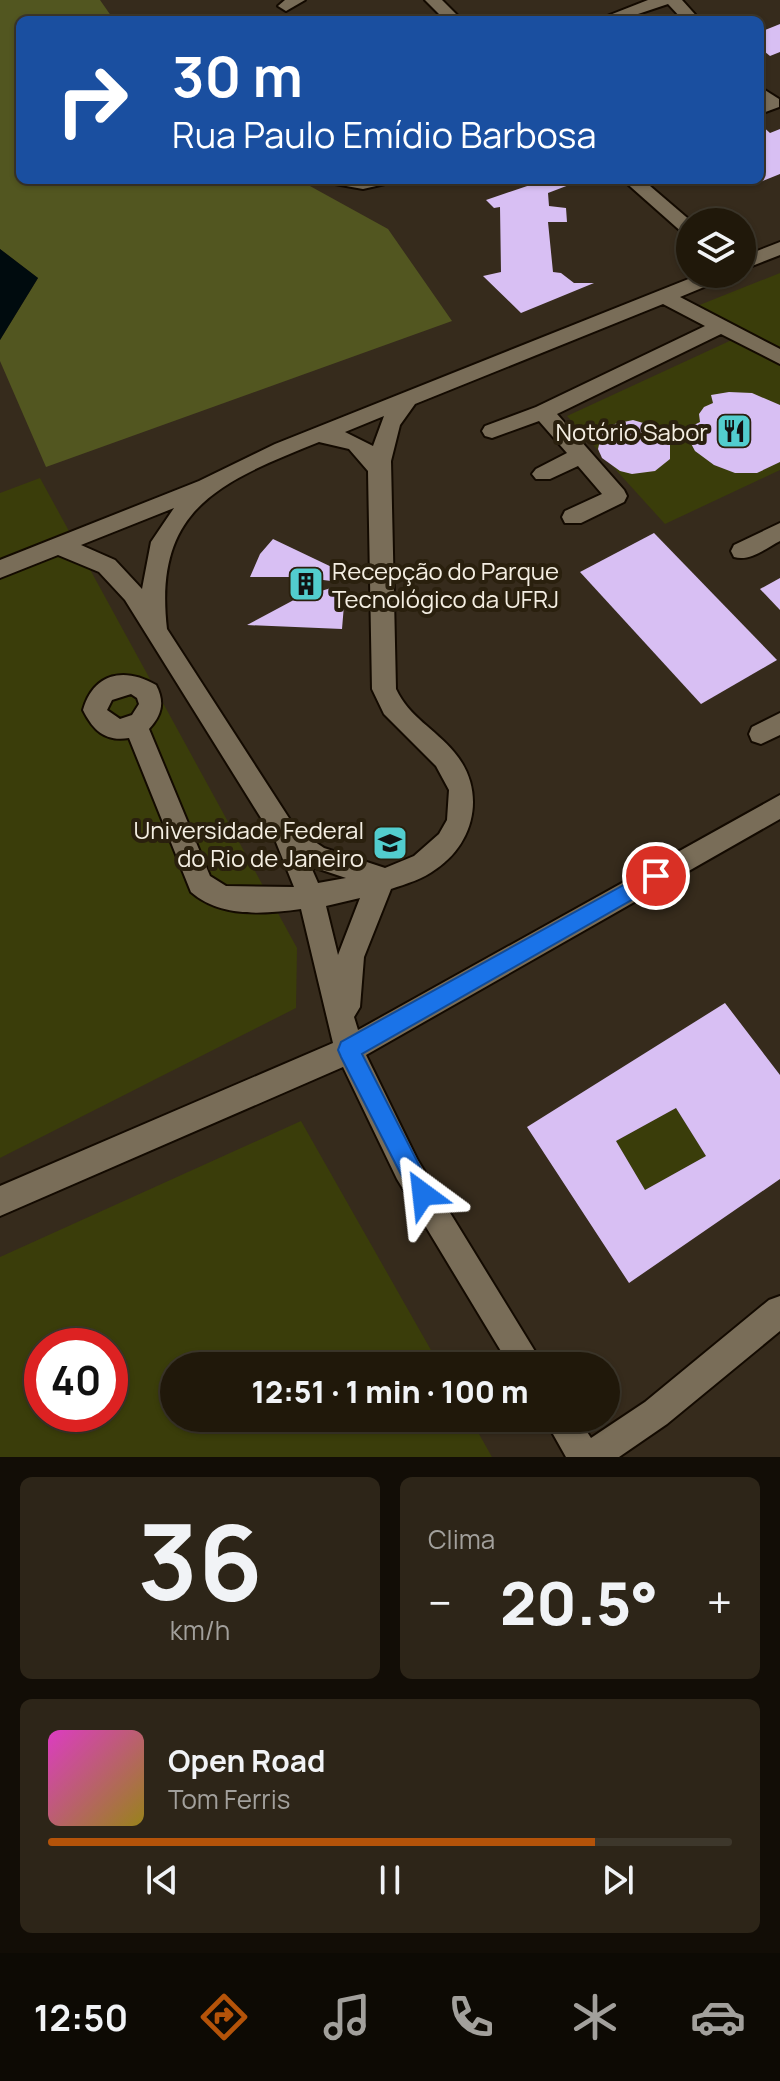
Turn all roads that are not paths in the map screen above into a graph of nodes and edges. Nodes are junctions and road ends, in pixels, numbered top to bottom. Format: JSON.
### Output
{"nodes":[{"id":1,"x":663,"y":0,"type":"edge"},
{"id":2,"x":673,"y":0,"type":"edge"},
{"id":3,"x":617,"y":16,"type":"edge"},
{"id":4,"x":688,"y":16,"type":"edge"},
{"id":5,"x":764,"y":95,"type":"edge"},
{"id":6,"x":764,"y":107,"type":"edge"},
{"id":7,"x":637,"y":184,"type":"edge"},
{"id":8,"x":676,"y":218,"type":"edge"},
{"id":9,"x":780,"y":248,"type":"edge"},
{"id":10,"x":756,"y":258,"type":"edge"},
{"id":11,"x":687,"y":288,"type":"edge"},
{"id":12,"x":666,"y":297,"type":"junction"},
{"id":13,"x":722,"y":326,"type":"junction"},
{"id":14,"x":780,"y":357,"type":"edge"},
{"id":15,"x":408,"y":400,"type":"junction"},
{"id":16,"x":543,"y":412,"type":"junction"},
{"id":17,"x":492,"y":431,"type":"dead end"},
{"id":18,"x":316,"y":436,"type":"junction"},
{"id":19,"x":582,"y":455,"type":"junction"},
{"id":20,"x":379,"y":471,"type":"junction"},
{"id":21,"x":543,"y":474,"type":"dead end"},
{"id":22,"x":208,"y":485,"type":"junction"},
{"id":23,"x":573,"y":517,"type":"dead end"},
{"id":24,"x":780,"y":531,"type":"edge"},
{"id":25,"x":58,"y":546,"type":"junction"},
{"id":26,"x":742,"y":551,"type":"dead end"},
{"id":27,"x":0,"y":569,"type":"edge"},
{"id":28,"x":156,"y":631,"type":"junction"},
{"id":29,"x":136,"y":726,"type":"dead end"},
{"id":30,"x":780,"y":806,"type":"edge"},
{"id":31,"x":287,"y":837,"type":"junction"},
{"id":32,"x":383,"y":879,"type":"junction"},
{"id":33,"x":311,"y":898,"type":"junction"},
{"id":34,"x":349,"y":1050,"type":"junction"},
{"id":35,"x":0,"y":1201,"type":"edge"},
{"id":36,"x":780,"y":1311,"type":"edge"},
{"id":37,"x":519,"y":1352,"type":"edge"},
{"id":38,"x":569,"y":1432,"type":"edge"},
{"id":39,"x":584,"y":1457,"type":"edge"},
{"id":40,"x":591,"y":1457,"type":"edge"}],
"edges":[{"from":1,"to":3,"type":"street"},
{"from":2,"to":4,"type":"street"},
{"from":5,"to":6,"type":"street"},
{"from":7,"to":8,"type":"street"},
{"from":9,"to":10,"type":"street"},
{"from":11,"to":12,"type":"street"},
{"from":12,"to":13,"type":"street"},
{"from":12,"to":15,"type":"street"},
{"from":13,"to":14,"type":"street"},
{"from":13,"to":16,"type":"street"},
{"from":15,"to":18,"type":"street"},
{"from":15,"to":20,"type":"street"},
{"from":16,"to":17,"type":"street"},
{"from":16,"to":19,"type":"street"},
{"from":18,"to":20,"type":"street"},
{"from":18,"to":22,"type":"street"},
{"from":19,"to":21,"type":"street"},
{"from":19,"to":23,"type":"street"},
{"from":20,"to":32,"type":"street"},
{"from":22,"to":25,"type":"street"},
{"from":22,"to":28,"type":"street"},
{"from":24,"to":26,"type":"street"},
{"from":25,"to":27,"type":"street"},
{"from":25,"to":28,"type":"street"},
{"from":28,"to":31,"type":"street"},
{"from":29,"to":33,"type":"street"},
{"from":30,"to":34,"type":"street"},
{"from":31,"to":32,"type":"street"},
{"from":31,"to":33,"type":"street"},
{"from":32,"to":33,"type":"street"},
{"from":32,"to":34,"type":"street"},
{"from":33,"to":34,"type":"street"},
{"from":34,"to":35,"type":"street"},
{"from":34,"to":37,"type":"street"},
{"from":36,"to":40,"type":"street"},
{"from":38,"to":39,"type":"street"}]}
